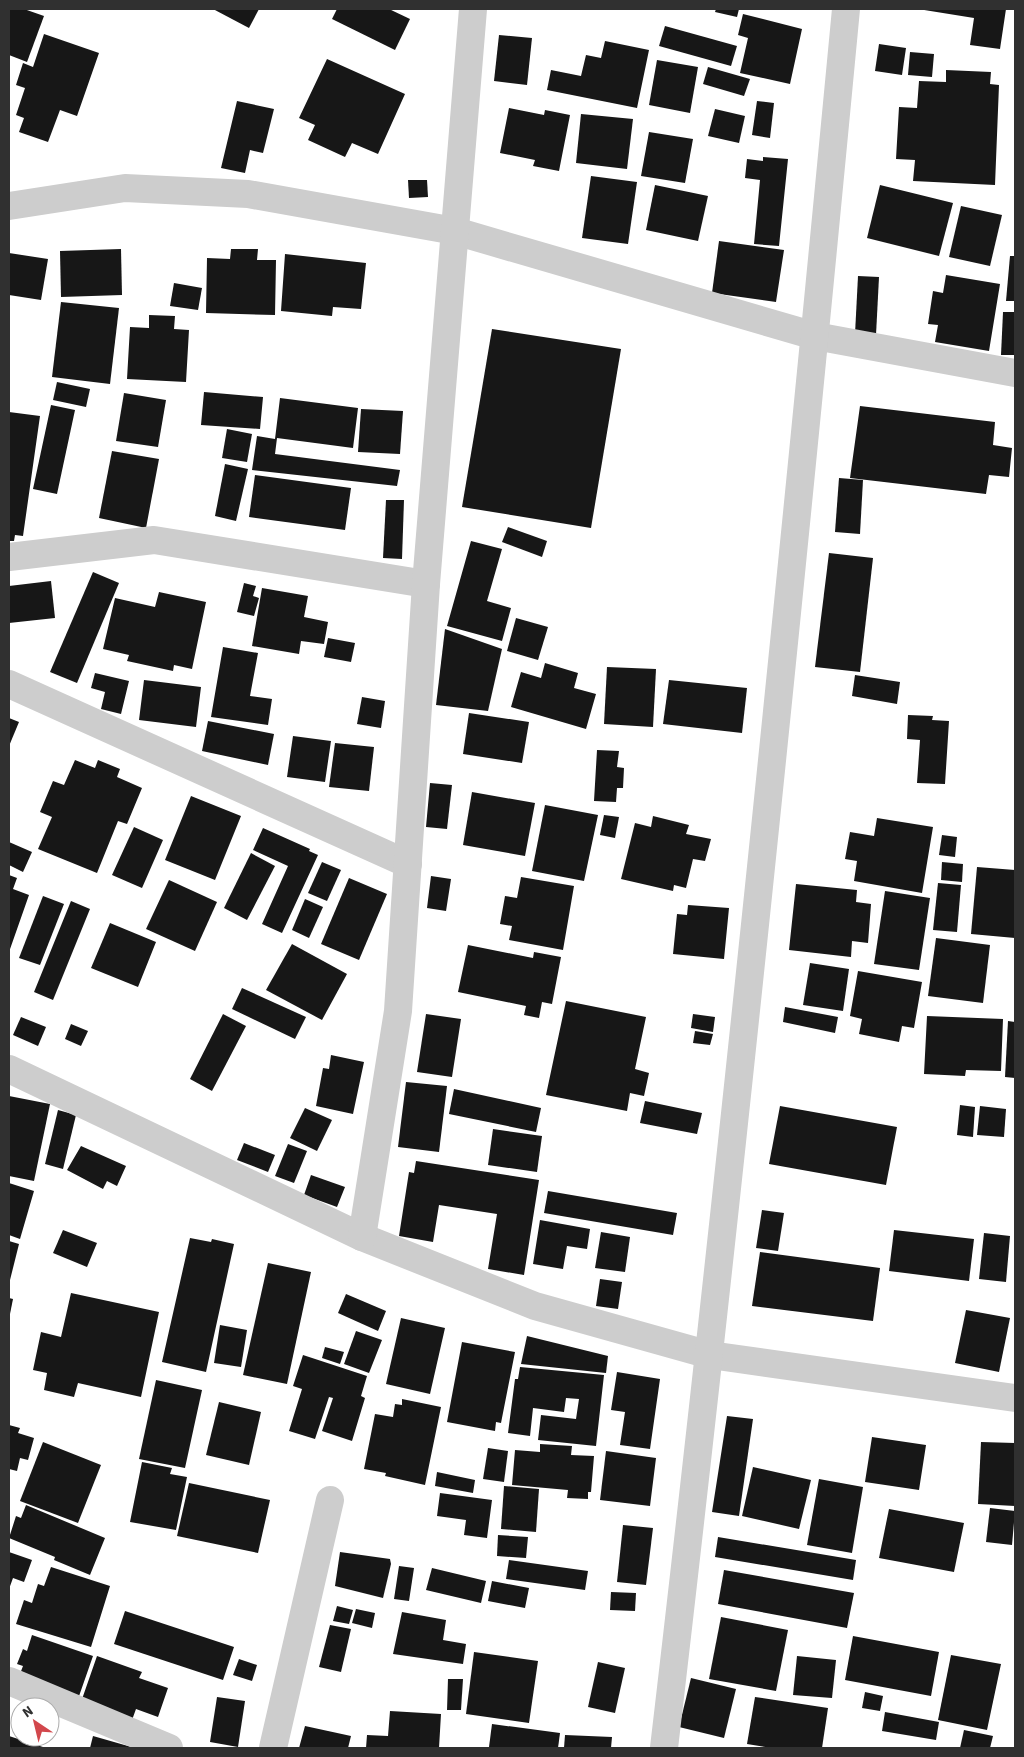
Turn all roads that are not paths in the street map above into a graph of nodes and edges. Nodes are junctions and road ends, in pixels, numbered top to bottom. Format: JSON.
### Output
{"nodes":[{"id":1,"x":473,"y":9,"type":"edge"},
{"id":2,"x":846,"y":9,"type":"edge"},
{"id":3,"x":9,"y":206,"type":"edge"},
{"id":4,"x":455,"y":231,"type":"junction"},
{"id":5,"x":815,"y":336,"type":"junction"},
{"id":6,"x":1015,"y":373,"type":"edge"},
{"id":7,"x":9,"y":557,"type":"edge"},
{"id":8,"x":426,"y":584,"type":"junction"},
{"id":9,"x":9,"y":684,"type":"edge"},
{"id":10,"x":408,"y":864,"type":"junction"},
{"id":11,"x":9,"y":1069,"type":"edge"},
{"id":12,"x":362,"y":1237,"type":"junction"},
{"id":13,"x":710,"y":1355,"type":"junction"},
{"id":14,"x":1015,"y":1398,"type":"edge"},
{"id":15,"x":330,"y":1500,"type":"dead end"},
{"id":16,"x":9,"y":1681,"type":"edge"},
{"id":17,"x":169,"y":1748,"type":"edge"},
{"id":18,"x":273,"y":1748,"type":"edge"},
{"id":19,"x":664,"y":1748,"type":"edge"}],
"edges":[{"from":1,"to":4,"type":"street"},
{"from":2,"to":5,"type":"street"},
{"from":3,"to":4,"type":"street"},
{"from":4,"to":5,"type":"street"},
{"from":4,"to":8,"type":"street"},
{"from":5,"to":6,"type":"street"},
{"from":5,"to":13,"type":"street"},
{"from":7,"to":8,"type":"street"},
{"from":8,"to":10,"type":"street"},
{"from":9,"to":10,"type":"street"},
{"from":10,"to":12,"type":"street"},
{"from":11,"to":12,"type":"street"},
{"from":12,"to":13,"type":"street"},
{"from":13,"to":14,"type":"street"},
{"from":13,"to":19,"type":"street"},
{"from":15,"to":18,"type":"street"},
{"from":16,"to":17,"type":"street"}]}
